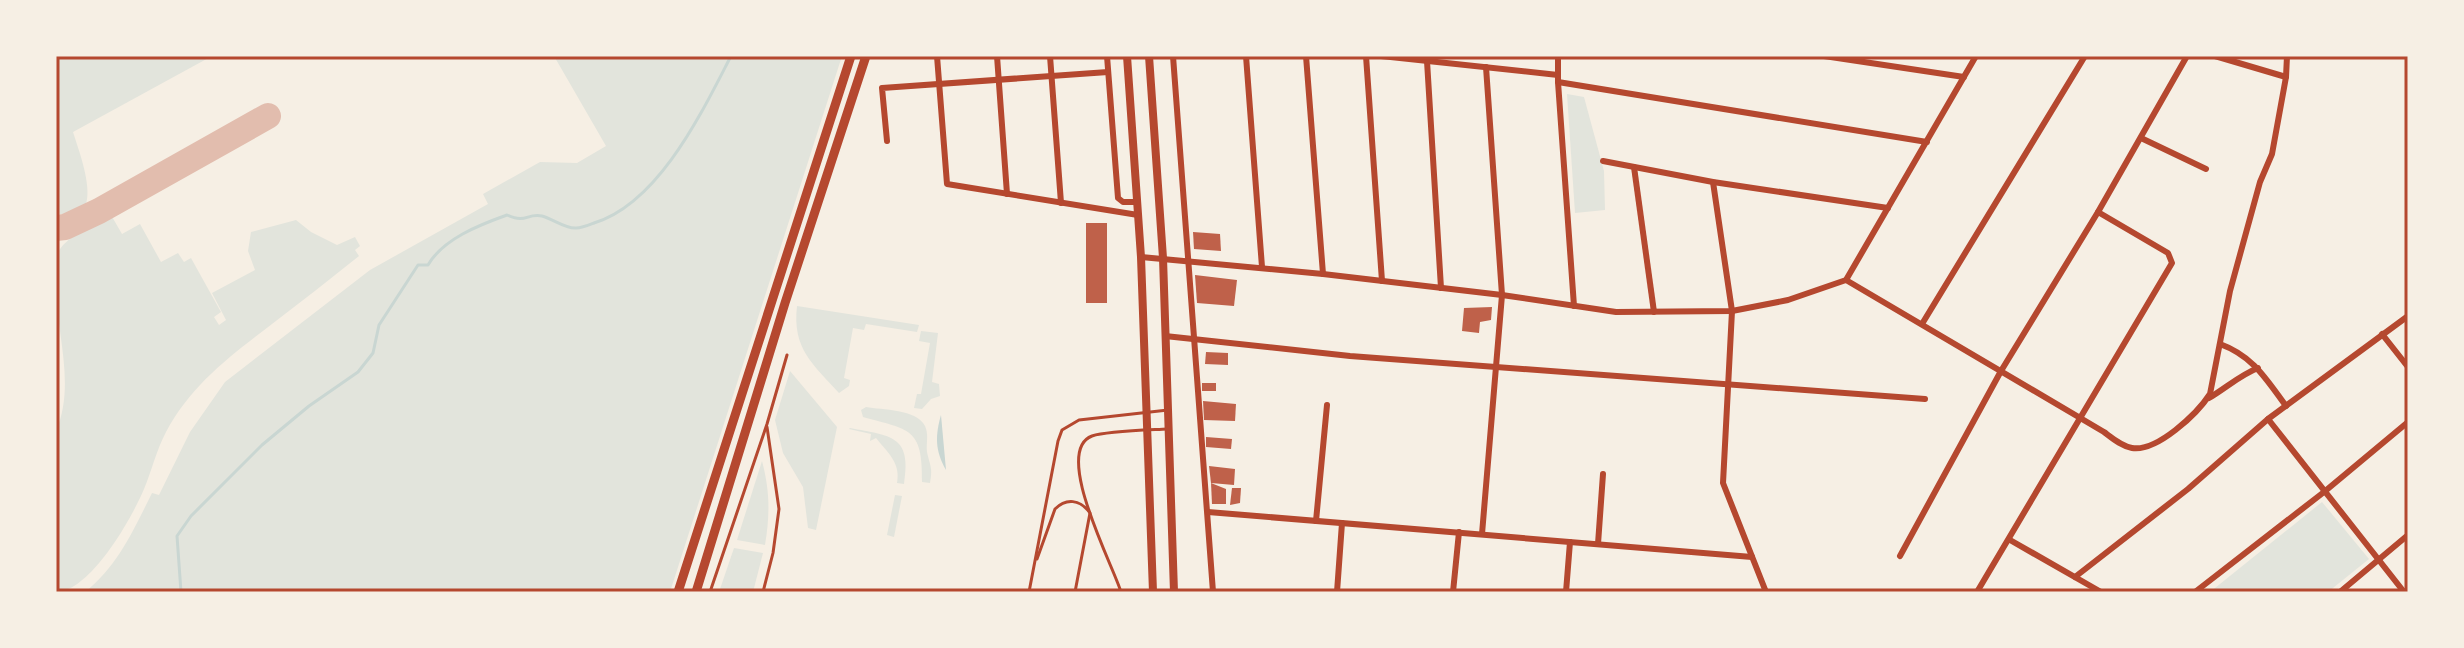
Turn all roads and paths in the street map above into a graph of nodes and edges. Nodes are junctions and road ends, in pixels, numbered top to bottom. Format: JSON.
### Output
{"nodes":[{"id":1,"x":851,"y":56,"type":"edge"},
{"id":2,"x":866,"y":56,"type":"edge"},
{"id":3,"x":937,"y":56,"type":"edge"},
{"id":4,"x":997,"y":56,"type":"edge"},
{"id":5,"x":1050,"y":56,"type":"edge"},
{"id":6,"x":1107,"y":56,"type":"edge"},
{"id":7,"x":1127,"y":56,"type":"edge"},
{"id":8,"x":1149,"y":56,"type":"edge"},
{"id":9,"x":1173,"y":56,"type":"edge"},
{"id":10,"x":1246,"y":56,"type":"edge"},
{"id":11,"x":1306,"y":56,"type":"edge"},
{"id":12,"x":1366,"y":56,"type":"edge"},
{"id":13,"x":1381,"y":56,"type":"edge"},
{"id":14,"x":1558,"y":56,"type":"edge"},
{"id":15,"x":1824,"y":56,"type":"edge"},
{"id":16,"x":1976,"y":56,"type":"edge"},
{"id":17,"x":2085,"y":56,"type":"edge"},
{"id":18,"x":2187,"y":56,"type":"edge"},
{"id":19,"x":2215,"y":56,"type":"edge"},
{"id":20,"x":2287,"y":56,"type":"edge"},
{"id":21,"x":1427,"y":61,"type":"junction"},
{"id":22,"x":1486,"y":67,"type":"junction"},
{"id":23,"x":1108,"y":72,"type":"junction"},
{"id":24,"x":1052,"y":76,"type":"junction"},
{"id":25,"x":1964,"y":77,"type":"junction"},
{"id":26,"x":2286,"y":77,"type":"junction"},
{"id":27,"x":1558,"y":79,"type":"junction"},
{"id":28,"x":999,"y":80,"type":"junction"},
{"id":29,"x":939,"y":85,"type":"junction"},
{"id":30,"x":2141,"y":138,"type":"junction"},
{"id":31,"x":887,"y":141,"type":"dead end"},
{"id":32,"x":1927,"y":142,"type":"junction"},
{"id":33,"x":1603,"y":161,"type":"dead end"},
{"id":34,"x":1634,"y":167,"type":"junction"},
{"id":35,"x":2206,"y":169,"type":"dead end"},
{"id":36,"x":1713,"y":182,"type":"junction"},
{"id":37,"x":1007,"y":194,"type":"junction"},
{"id":38,"x":1138,"y":202,"type":"junction"},
{"id":39,"x":1061,"y":203,"type":"junction"},
{"id":40,"x":1888,"y":208,"type":"junction"},
{"id":41,"x":2098,"y":212,"type":"junction"},
{"id":42,"x":1138,"y":215,"type":"junction"},
{"id":43,"x":1141,"y":257,"type":"junction"},
{"id":44,"x":1163,"y":258,"type":"junction"},
{"id":45,"x":1188,"y":260,"type":"junction"},
{"id":46,"x":1262,"y":267,"type":"junction"},
{"id":47,"x":1323,"y":274,"type":"junction"},
{"id":48,"x":1846,"y":280,"type":"junction"},
{"id":49,"x":1382,"y":281,"type":"junction"},
{"id":50,"x":1441,"y":288,"type":"junction"},
{"id":51,"x":1502,"y":295,"type":"junction"},
{"id":52,"x":1574,"y":306,"type":"junction"},
{"id":53,"x":1732,"y":311,"type":"junction"},
{"id":54,"x":1654,"y":312,"type":"junction"},
{"id":55,"x":2408,"y":316,"type":"edge"},
{"id":56,"x":1922,"y":324,"type":"junction"},
{"id":57,"x":2382,"y":334,"type":"junction"},
{"id":58,"x":1165,"y":336,"type":"junction"},
{"id":59,"x":1193,"y":339,"type":"junction"},
{"id":60,"x":2220,"y":344,"type":"junction"},
{"id":61,"x":787,"y":355,"type":"dead end"},
{"id":62,"x":1497,"y":366,"type":"junction"},
{"id":63,"x":2408,"y":367,"type":"edge"},
{"id":64,"x":2258,"y":368,"type":"junction"},
{"id":65,"x":2001,"y":371,"type":"junction"},
{"id":66,"x":1730,"y":384,"type":"junction"},
{"id":67,"x":1925,"y":399,"type":"dead end"},
{"id":68,"x":2206,"y":400,"type":"junction"},
{"id":69,"x":1327,"y":405,"type":"dead end"},
{"id":70,"x":2286,"y":406,"type":"junction"},
{"id":71,"x":1168,"y":410,"type":"junction"},
{"id":72,"x":1148,"y":413,"type":"junction"},
{"id":73,"x":2081,"y":419,"type":"junction"},
{"id":74,"x":2268,"y":419,"type":"junction"},
{"id":75,"x":2408,"y":422,"type":"edge"},
{"id":76,"x":767,"y":424,"type":"junction"},
{"id":77,"x":1169,"y":429,"type":"junction"},
{"id":78,"x":1149,"y":430,"type":"junction"},
{"id":79,"x":1603,"y":474,"type":"dead end"},
{"id":80,"x":2324,"y":492,"type":"junction"},
{"id":81,"x":1208,"y":512,"type":"junction"},
{"id":82,"x":1090,"y":513,"type":"junction"},
{"id":83,"x":1316,"y":521,"type":"junction"},
{"id":84,"x":1342,"y":523,"type":"junction"},
{"id":85,"x":1459,"y":532,"type":"junction"},
{"id":86,"x":1482,"y":534,"type":"junction"},
{"id":87,"x":2408,"y":535,"type":"edge"},
{"id":88,"x":2010,"y":540,"type":"junction"},
{"id":89,"x":1570,"y":542,"type":"junction"},
{"id":90,"x":1598,"y":544,"type":"junction"},
{"id":91,"x":1900,"y":556,"type":"dead end"},
{"id":92,"x":1752,"y":557,"type":"junction"},
{"id":93,"x":2378,"y":561,"type":"junction"},
{"id":94,"x":1033,"y":569,"type":"junction"},
{"id":95,"x":2075,"y":577,"type":"junction"},
{"id":96,"x":678,"y":592,"type":"edge"},
{"id":97,"x":696,"y":592,"type":"edge"},
{"id":98,"x":710,"y":592,"type":"edge"},
{"id":99,"x":763,"y":592,"type":"edge"},
{"id":100,"x":1029,"y":592,"type":"edge"},
{"id":101,"x":1075,"y":592,"type":"edge"},
{"id":102,"x":1121,"y":592,"type":"edge"},
{"id":103,"x":1153,"y":592,"type":"edge"},
{"id":104,"x":1174,"y":592,"type":"edge"},
{"id":105,"x":1213,"y":592,"type":"edge"},
{"id":106,"x":1337,"y":592,"type":"edge"},
{"id":107,"x":1453,"y":592,"type":"edge"},
{"id":108,"x":1566,"y":592,"type":"edge"},
{"id":109,"x":1766,"y":592,"type":"edge"},
{"id":110,"x":1977,"y":592,"type":"edge"},
{"id":111,"x":2101,"y":592,"type":"edge"},
{"id":112,"x":2195,"y":592,"type":"edge"},
{"id":113,"x":2340,"y":592,"type":"edge"},
{"id":114,"x":2404,"y":592,"type":"edge"}],
"edges":[{"from":1,"to":96,"type":"main road"},
{"from":2,"to":97,"type":"main road"},
{"from":3,"to":29,"type":"street"},
{"from":4,"to":28,"type":"street"},
{"from":5,"to":24,"type":"street"},
{"from":6,"to":23,"type":"street"},
{"from":7,"to":38,"type":"main road"},
{"from":8,"to":44,"type":"main road"},
{"from":9,"to":45,"type":"street"},
{"from":10,"to":46,"type":"street"},
{"from":11,"to":47,"type":"street"},
{"from":12,"to":49,"type":"street"},
{"from":13,"to":21,"type":"street"},
{"from":14,"to":27,"type":"street"},
{"from":15,"to":25,"type":"street"},
{"from":16,"to":25,"type":"street"},
{"from":17,"to":56,"type":"street"},
{"from":18,"to":30,"type":"street"},
{"from":19,"to":26,"type":"street"},
{"from":20,"to":26,"type":"street"},
{"from":21,"to":22,"type":"street"},
{"from":21,"to":50,"type":"street"},
{"from":22,"to":27,"type":"street"},
{"from":22,"to":51,"type":"street"},
{"from":23,"to":24,"type":"street"},
{"from":23,"to":38,"type":"street"},
{"from":24,"to":28,"type":"street"},
{"from":24,"to":39,"type":"street"},
{"from":25,"to":32,"type":"street"},
{"from":26,"to":60,"type":"street"},
{"from":27,"to":32,"type":"street"},
{"from":27,"to":52,"type":"street"},
{"from":28,"to":29,"type":"street"},
{"from":28,"to":37,"type":"street"},
{"from":29,"to":31,"type":"street"},
{"from":29,"to":37,"type":"street"},
{"from":30,"to":35,"type":"street"},
{"from":30,"to":41,"type":"street"},
{"from":32,"to":40,"type":"street"},
{"from":33,"to":34,"type":"street"},
{"from":34,"to":36,"type":"street"},
{"from":34,"to":54,"type":"street"},
{"from":36,"to":40,"type":"street"},
{"from":36,"to":53,"type":"street"},
{"from":37,"to":39,"type":"street"},
{"from":38,"to":42,"type":"main road"},
{"from":39,"to":42,"type":"street"},
{"from":40,"to":48,"type":"street"},
{"from":41,"to":65,"type":"street"},
{"from":41,"to":73,"type":"street"},
{"from":42,"to":43,"type":"main road"},
{"from":43,"to":44,"type":"street"},
{"from":43,"to":72,"type":"main road"},
{"from":44,"to":45,"type":"street"},
{"from":44,"to":58,"type":"main road"},
{"from":45,"to":46,"type":"street"},
{"from":45,"to":59,"type":"street"},
{"from":46,"to":47,"type":"street"},
{"from":47,"to":49,"type":"street"},
{"from":48,"to":53,"type":"street"},
{"from":48,"to":56,"type":"street"},
{"from":49,"to":50,"type":"street"},
{"from":50,"to":51,"type":"street"},
{"from":51,"to":52,"type":"street"},
{"from":51,"to":62,"type":"street"},
{"from":52,"to":54,"type":"street"},
{"from":53,"to":54,"type":"street"},
{"from":53,"to":66,"type":"street"},
{"from":55,"to":57,"type":"street"},
{"from":56,"to":65,"type":"street"},
{"from":57,"to":63,"type":"street"},
{"from":57,"to":70,"type":"street"},
{"from":58,"to":59,"type":"street"},
{"from":58,"to":71,"type":"main road"},
{"from":59,"to":62,"type":"street"},
{"from":59,"to":81,"type":"street"},
{"from":60,"to":64,"type":"street"},
{"from":60,"to":68,"type":"street"},
{"from":61,"to":76,"type":"lane"},
{"from":62,"to":66,"type":"street"},
{"from":62,"to":86,"type":"street"},
{"from":64,"to":68,"type":"street"},
{"from":64,"to":70,"type":"street"},
{"from":65,"to":73,"type":"street"},
{"from":65,"to":91,"type":"street"},
{"from":66,"to":67,"type":"street"},
{"from":66,"to":92,"type":"street"},
{"from":68,"to":73,"type":"street"},
{"from":69,"to":83,"type":"street"},
{"from":70,"to":74,"type":"street"},
{"from":71,"to":72,"type":"lane"},
{"from":71,"to":77,"type":"main road"},
{"from":72,"to":78,"type":"main road"},
{"from":72,"to":94,"type":"lane"},
{"from":73,"to":88,"type":"street"},
{"from":74,"to":80,"type":"street"},
{"from":74,"to":95,"type":"street"},
{"from":75,"to":80,"type":"street"},
{"from":76,"to":98,"type":"lane"},
{"from":76,"to":99,"type":"lane"},
{"from":77,"to":78,"type":"lane"},
{"from":77,"to":104,"type":"main road"},
{"from":78,"to":82,"type":"lane"},
{"from":78,"to":103,"type":"main road"},
{"from":79,"to":90,"type":"street"},
{"from":80,"to":93,"type":"street"},
{"from":80,"to":112,"type":"street"},
{"from":81,"to":83,"type":"street"},
{"from":81,"to":105,"type":"street"},
{"from":82,"to":94,"type":"lane"},
{"from":82,"to":101,"type":"lane"},
{"from":82,"to":102,"type":"lane"},
{"from":83,"to":84,"type":"street"},
{"from":84,"to":85,"type":"street"},
{"from":84,"to":106,"type":"street"},
{"from":85,"to":86,"type":"street"},
{"from":85,"to":107,"type":"street"},
{"from":86,"to":89,"type":"street"},
{"from":87,"to":93,"type":"street"},
{"from":88,"to":95,"type":"street"},
{"from":88,"to":110,"type":"street"},
{"from":89,"to":90,"type":"street"},
{"from":89,"to":108,"type":"street"},
{"from":90,"to":92,"type":"street"},
{"from":92,"to":109,"type":"street"},
{"from":93,"to":113,"type":"street"},
{"from":93,"to":114,"type":"street"},
{"from":94,"to":100,"type":"lane"},
{"from":95,"to":111,"type":"street"}]}
